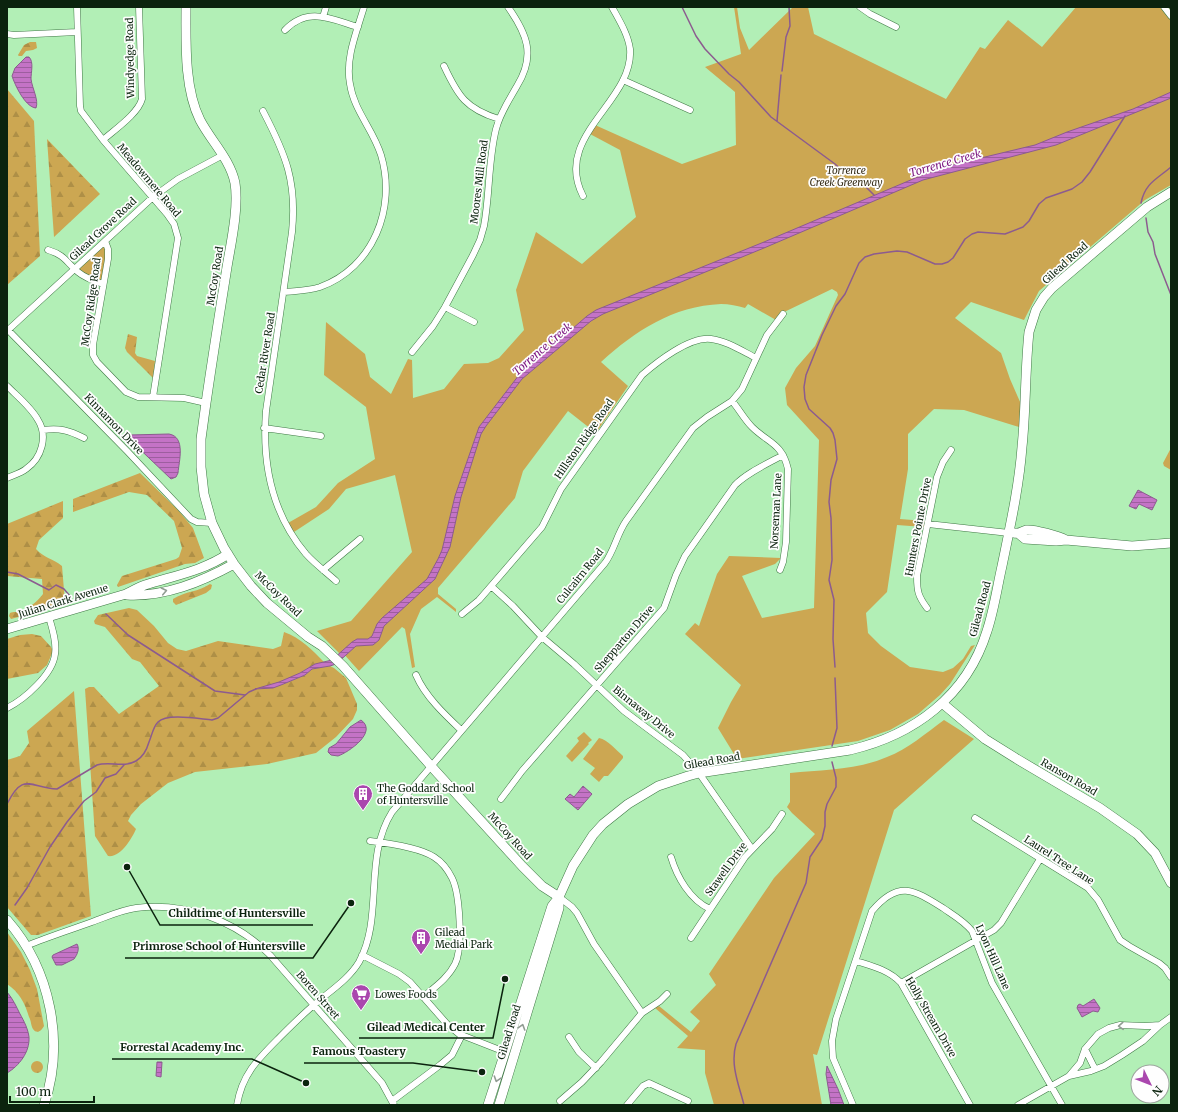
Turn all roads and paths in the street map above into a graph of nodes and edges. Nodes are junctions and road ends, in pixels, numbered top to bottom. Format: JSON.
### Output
{"nodes":[{"id":1,"x":77,"y":7,"type":"edge"},
{"id":2,"x":139,"y":7,"type":"edge"},
{"id":3,"x":186,"y":7,"type":"edge"},
{"id":4,"x":326,"y":7,"type":"edge"},
{"id":5,"x":364,"y":7,"type":"edge"},
{"id":6,"x":508,"y":7,"type":"edge"},
{"id":7,"x":612,"y":7,"type":"edge"},
{"id":8,"x":860,"y":7,"type":"edge"},
{"id":9,"x":1164,"y":7,"type":"edge"},
{"id":10,"x":1171,"y":16,"type":"edge"},
{"id":11,"x":323,"y":17,"type":"junction"},
{"id":12,"x":358,"y":26,"type":"junction"},
{"id":13,"x":896,"y":27,"type":"dead end"},
{"id":14,"x":285,"y":30,"type":"dead end"},
{"id":15,"x":78,"y":32,"type":"junction"},
{"id":16,"x":7,"y":34,"type":"edge"},
{"id":17,"x":444,"y":66,"type":"dead end"},
{"id":18,"x":623,"y":80,"type":"junction"},
{"id":19,"x":690,"y":110,"type":"dead end"},
{"id":20,"x":263,"y":111,"type":"dead end"},
{"id":21,"x":499,"y":119,"type":"junction"},
{"id":22,"x":102,"y":140,"type":"junction"},
{"id":23,"x":223,"y":155,"type":"junction"},
{"id":24,"x":1171,"y":192,"type":"edge"},
{"id":25,"x":583,"y":196,"type":"dead end"},
{"id":26,"x":153,"y":197,"type":"junction"},
{"id":27,"x":105,"y":241,"type":"junction"},
{"id":28,"x":48,"y":250,"type":"dead end"},
{"id":29,"x":75,"y":269,"type":"junction"},
{"id":30,"x":103,"y":284,"type":"junction"},
{"id":31,"x":284,"y":292,"type":"junction"},
{"id":32,"x":446,"y":307,"type":"junction"},
{"id":33,"x":783,"y":314,"type":"dead end"},
{"id":34,"x":474,"y":322,"type":"dead end"},
{"id":35,"x":7,"y":330,"type":"edge"},
{"id":36,"x":412,"y":352,"type":"dead end"},
{"id":37,"x":756,"y":358,"type":"junction"},
{"id":38,"x":7,"y":386,"type":"edge"},
{"id":39,"x":153,"y":397,"type":"junction"},
{"id":40,"x":732,"y":401,"type":"junction"},
{"id":41,"x":206,"y":403,"type":"junction"},
{"id":42,"x":264,"y":428,"type":"junction"},
{"id":43,"x":42,"y":430,"type":"junction"},
{"id":44,"x":321,"y":436,"type":"dead end"},
{"id":45,"x":84,"y":438,"type":"dead end"},
{"id":46,"x":952,"y":450,"type":"dead end"},
{"id":47,"x":783,"y":455,"type":"junction"},
{"id":48,"x":7,"y":478,"type":"edge"},
{"id":49,"x":212,"y":523,"type":"junction"},
{"id":50,"x":928,"y":524,"type":"junction"},
{"id":51,"x":1009,"y":533,"type":"junction"},
{"id":52,"x":360,"y":539,"type":"dead end"},
{"id":53,"x":1171,"y":544,"type":"edge"},
{"id":54,"x":228,"y":554,"type":"junction"},
{"id":55,"x":234,"y":564,"type":"junction"},
{"id":56,"x":323,"y":570,"type":"junction"},
{"id":57,"x":780,"y":570,"type":"dead end"},
{"id":58,"x":336,"y":581,"type":"dead end"},
{"id":59,"x":491,"y":586,"type":"junction"},
{"id":60,"x":126,"y":594,"type":"junction"},
{"id":61,"x":927,"y":608,"type":"dead end"},
{"id":62,"x":462,"y":614,"type":"dead end"},
{"id":63,"x":49,"y":617,"type":"junction"},
{"id":64,"x":7,"y":630,"type":"edge"},
{"id":65,"x":542,"y":637,"type":"junction"},
{"id":66,"x":416,"y":675,"type":"dead end"},
{"id":67,"x":597,"y":684,"type":"junction"},
{"id":68,"x":942,"y":703,"type":"junction"},
{"id":69,"x":7,"y":708,"type":"edge"},
{"id":70,"x":461,"y":730,"type":"junction"},
{"id":71,"x":431,"y":766,"type":"junction"},
{"id":72,"x":699,"y":773,"type":"junction"},
{"id":73,"x":501,"y":799,"type":"dead end"},
{"id":74,"x":782,"y":814,"type":"dead end"},
{"id":75,"x":976,"y":818,"type":"dead end"},
{"id":76,"x":370,"y":841,"type":"dead end"},
{"id":77,"x":379,"y":842,"type":"junction"},
{"id":78,"x":752,"y":850,"type":"junction"},
{"id":79,"x":672,"y":857,"type":"dead end"},
{"id":80,"x":1040,"y":859,"type":"junction"},
{"id":81,"x":1171,"y":884,"type":"edge"},
{"id":82,"x":559,"y":897,"type":"junction"},
{"id":83,"x":710,"y":909,"type":"junction"},
{"id":84,"x":7,"y":920,"type":"edge"},
{"id":85,"x":691,"y":938,"type":"dead end"},
{"id":86,"x":976,"y":940,"type":"junction"},
{"id":87,"x":26,"y":946,"type":"junction"},
{"id":88,"x":362,"y":955,"type":"junction"},
{"id":89,"x":856,"y":961,"type":"junction"},
{"id":90,"x":1171,"y":977,"type":"edge"},
{"id":91,"x":901,"y":983,"type":"junction"},
{"id":92,"x":667,"y":994,"type":"dead end"},
{"id":93,"x":423,"y":997,"type":"junction"},
{"id":94,"x":314,"y":1005,"type":"junction"},
{"id":95,"x":642,"y":1013,"type":"junction"},
{"id":96,"x":1171,"y":1017,"type":"edge"},
{"id":97,"x":1160,"y":1025,"type":"junction"},
{"id":98,"x":462,"y":1035,"type":"junction"},
{"id":99,"x":569,"y":1037,"type":"dead end"},
{"id":100,"x":1084,"y":1050,"type":"junction"},
{"id":101,"x":505,"y":1052,"type":"junction"},
{"id":102,"x":596,"y":1068,"type":"junction"},
{"id":103,"x":1095,"y":1069,"type":"junction"},
{"id":104,"x":1068,"y":1076,"type":"junction"},
{"id":105,"x":1051,"y":1086,"type":"junction"},
{"id":106,"x":560,"y":1101,"type":"dead end"},
{"id":107,"x":688,"y":1101,"type":"dead end"},
{"id":108,"x":393,"y":1103,"type":"edge"},
{"id":109,"x":44,"y":1104,"type":"edge"},
{"id":110,"x":237,"y":1105,"type":"edge"},
{"id":111,"x":488,"y":1105,"type":"edge"},
{"id":112,"x":499,"y":1105,"type":"edge"},
{"id":113,"x":627,"y":1105,"type":"edge"},
{"id":114,"x":853,"y":1105,"type":"edge"},
{"id":115,"x":970,"y":1105,"type":"edge"},
{"id":116,"x":1018,"y":1105,"type":"edge"},
{"id":117,"x":1062,"y":1105,"type":"edge"}],
"edges":[{"from":1,"to":15,"type":"street","name":"Meadowmere Road"},
{"from":2,"to":22,"type":"street","name":"Windyedge Road"},
{"from":3,"to":23,"type":"main road","name":"McCoy Road"},
{"from":4,"to":11,"type":"street"},
{"from":5,"to":12,"type":"street"},
{"from":6,"to":21,"type":"street","name":"Moores Mill Road"},
{"from":7,"to":18,"type":"street"},
{"from":8,"to":13,"type":"street"},
{"from":9,"to":10,"type":"street"},
{"from":11,"to":12,"type":"street"},
{"from":11,"to":14,"type":"street"},
{"from":12,"to":31,"type":"street"},
{"from":15,"to":16,"type":"street"},
{"from":15,"to":22,"type":"street","name":"Meadowmere Road"},
{"from":17,"to":21,"type":"street"},
{"from":18,"to":19,"type":"street"},
{"from":18,"to":25,"type":"street"},
{"from":20,"to":31,"type":"street","name":"Cedar River Road"},
{"from":21,"to":32,"type":"street","name":"Moores Mill Road"},
{"from":22,"to":26,"type":"street","name":"Meadowmere Road"},
{"from":23,"to":26,"type":"street","name":"Gilead Grove Road"},
{"from":23,"to":41,"type":"main road","name":"McCoy Road"},
{"from":24,"to":51,"type":"main road","name":"Gilead Road"},
{"from":26,"to":27,"type":"street","name":"Gilead Grove Road"},
{"from":26,"to":39,"type":"street","name":"Meadowmere Road"},
{"from":27,"to":29,"type":"street","name":"Gilead Grove Road"},
{"from":27,"to":30,"type":"street","name":"McCoy Ridge Road"},
{"from":28,"to":29,"type":"street"},
{"from":29,"to":30,"type":"street"},
{"from":29,"to":35,"type":"street","name":"Gilead Grove Road"},
{"from":30,"to":39,"type":"street","name":"McCoy Ridge Road"},
{"from":31,"to":42,"type":"street","name":"Cedar River Road"},
{"from":32,"to":34,"type":"street"},
{"from":32,"to":36,"type":"street","name":"Moores Mill Road"},
{"from":33,"to":37,"type":"street","name":"Culcairn Road"},
{"from":35,"to":49,"type":"street","name":"Kinnamon Drive"},
{"from":37,"to":40,"type":"street","name":"Culcairn Road"},
{"from":37,"to":59,"type":"street","name":"Hillston Ridge Road"},
{"from":38,"to":43,"type":"street"},
{"from":39,"to":41,"type":"street","name":"McCoy Ridge Road"},
{"from":40,"to":47,"type":"street","name":"Norseman Lane"},
{"from":40,"to":65,"type":"street","name":"Culcairn Road"},
{"from":41,"to":49,"type":"main road","name":"McCoy Road"},
{"from":42,"to":44,"type":"street"},
{"from":42,"to":56,"type":"street","name":"Cedar River Road"},
{"from":43,"to":45,"type":"street"},
{"from":43,"to":48,"type":"street"},
{"from":46,"to":50,"type":"street","name":"Hunters Pointe Drive"},
{"from":47,"to":57,"type":"street","name":"Norseman Lane"},
{"from":47,"to":67,"type":"street","name":"Shepparton Drive"},
{"from":49,"to":54,"type":"main road","name":"McCoy Road"},
{"from":50,"to":51,"type":"street"},
{"from":50,"to":61,"type":"street","name":"Hunters Pointe Drive"},
{"from":51,"to":53,"type":"main road"},
{"from":51,"to":68,"type":"main road","name":"Gilead Road"},
{"from":52,"to":56,"type":"street"},
{"from":54,"to":55,"type":"main road","name":"McCoy Road"},
{"from":54,"to":60,"type":"main road","name":"Julian Clark Avenue"},
{"from":60,"to":55,"type":"main road","name":"Julian Clark Avenue","one_way":true},
{"from":55,"to":71,"type":"main road","name":"McCoy Road"},
{"from":56,"to":58,"type":"street","name":"Cedar River Road"},
{"from":59,"to":62,"type":"street","name":"Hillston Ridge Road"},
{"from":59,"to":65,"type":"street","name":"Binnaway Drive"},
{"from":60,"to":63,"type":"main road","name":"Julian Clark Avenue"},
{"from":63,"to":64,"type":"main road","name":"Julian Clark Avenue"},
{"from":63,"to":69,"type":"street"},
{"from":65,"to":67,"type":"street","name":"Binnaway Drive"},
{"from":65,"to":70,"type":"street","name":"Culcairn Road"},
{"from":66,"to":70,"type":"street"},
{"from":67,"to":72,"type":"street","name":"Binnaway Drive"},
{"from":67,"to":73,"type":"street","name":"Shepparton Drive"},
{"from":68,"to":72,"type":"main road","name":"Gilead Road"},
{"from":68,"to":81,"type":"main road","name":"Ranson Road"},
{"from":70,"to":71,"type":"street","name":"Culcairn Road"},
{"from":71,"to":77,"type":"street","name":"Culcairn Road"},
{"from":71,"to":82,"type":"main road","name":"McCoy Road"},
{"from":72,"to":78,"type":"street","name":"Binnaway Drive"},
{"from":72,"to":82,"type":"main road","name":"Gilead Road"},
{"from":74,"to":78,"type":"street","name":"Stawell Drive"},
{"from":75,"to":80,"type":"street","name":"Laurel Tree Lane"},
{"from":76,"to":77,"type":"street"},
{"from":77,"to":88,"type":"street","name":"Culcairn Road"},
{"from":77,"to":93,"type":"street"},
{"from":78,"to":83,"type":"street","name":"Stawell Drive"},
{"from":79,"to":83,"type":"street"},
{"from":80,"to":86,"type":"street"},
{"from":80,"to":90,"type":"street","name":"Laurel Tree Lane"},
{"from":82,"to":95,"type":"street","name":"McCoy Road"},
{"from":82,"to":101,"type":"main road","name":"Gilead Road"},
{"from":112,"to":82,"type":"main road","name":"Gilead Road","one_way":true},
{"from":83,"to":85,"type":"street","name":"Stawell Drive"},
{"from":84,"to":87,"type":"main road"},
{"from":86,"to":89,"type":"street","name":"Lyon Hill Lane"},
{"from":86,"to":91,"type":"street"},
{"from":86,"to":105,"type":"street","name":"Lyon Hill Lane"},
{"from":87,"to":94,"type":"street","name":"Boren Street"},
{"from":87,"to":109,"type":"main road"},
{"from":88,"to":93,"type":"street"},
{"from":88,"to":94,"type":"street","name":"Culcairn Road"},
{"from":89,"to":91,"type":"street","name":"Holly Stream Drive"},
{"from":89,"to":114,"type":"street","name":"Lyon Hill Lane"},
{"from":91,"to":115,"type":"street","name":"Holly Stream Drive"},
{"from":92,"to":95,"type":"street"},
{"from":93,"to":98,"type":"street"},
{"from":94,"to":108,"type":"street","name":"Boren Street"},
{"from":94,"to":110,"type":"street","name":"Culcairn Road"},
{"from":95,"to":102,"type":"street"},
{"from":96,"to":97,"type":"street"},
{"from":97,"to":100,"type":"street","one_way":true},
{"from":97,"to":103,"type":"street"},
{"from":98,"to":101,"type":"street"},
{"from":98,"to":108,"type":"street"},
{"from":99,"to":102,"type":"street"},
{"from":100,"to":103,"type":"street"},
{"from":100,"to":104,"type":"street"},
{"from":101,"to":111,"type":"main road","name":"Gilead Road","one_way":true},
{"from":102,"to":106,"type":"street"},
{"from":103,"to":104,"type":"street"},
{"from":104,"to":105,"type":"street"},
{"from":105,"to":116,"type":"street"},
{"from":105,"to":117,"type":"street","name":"Lyon Hill Lane"},
{"from":107,"to":113,"type":"street"}]}
